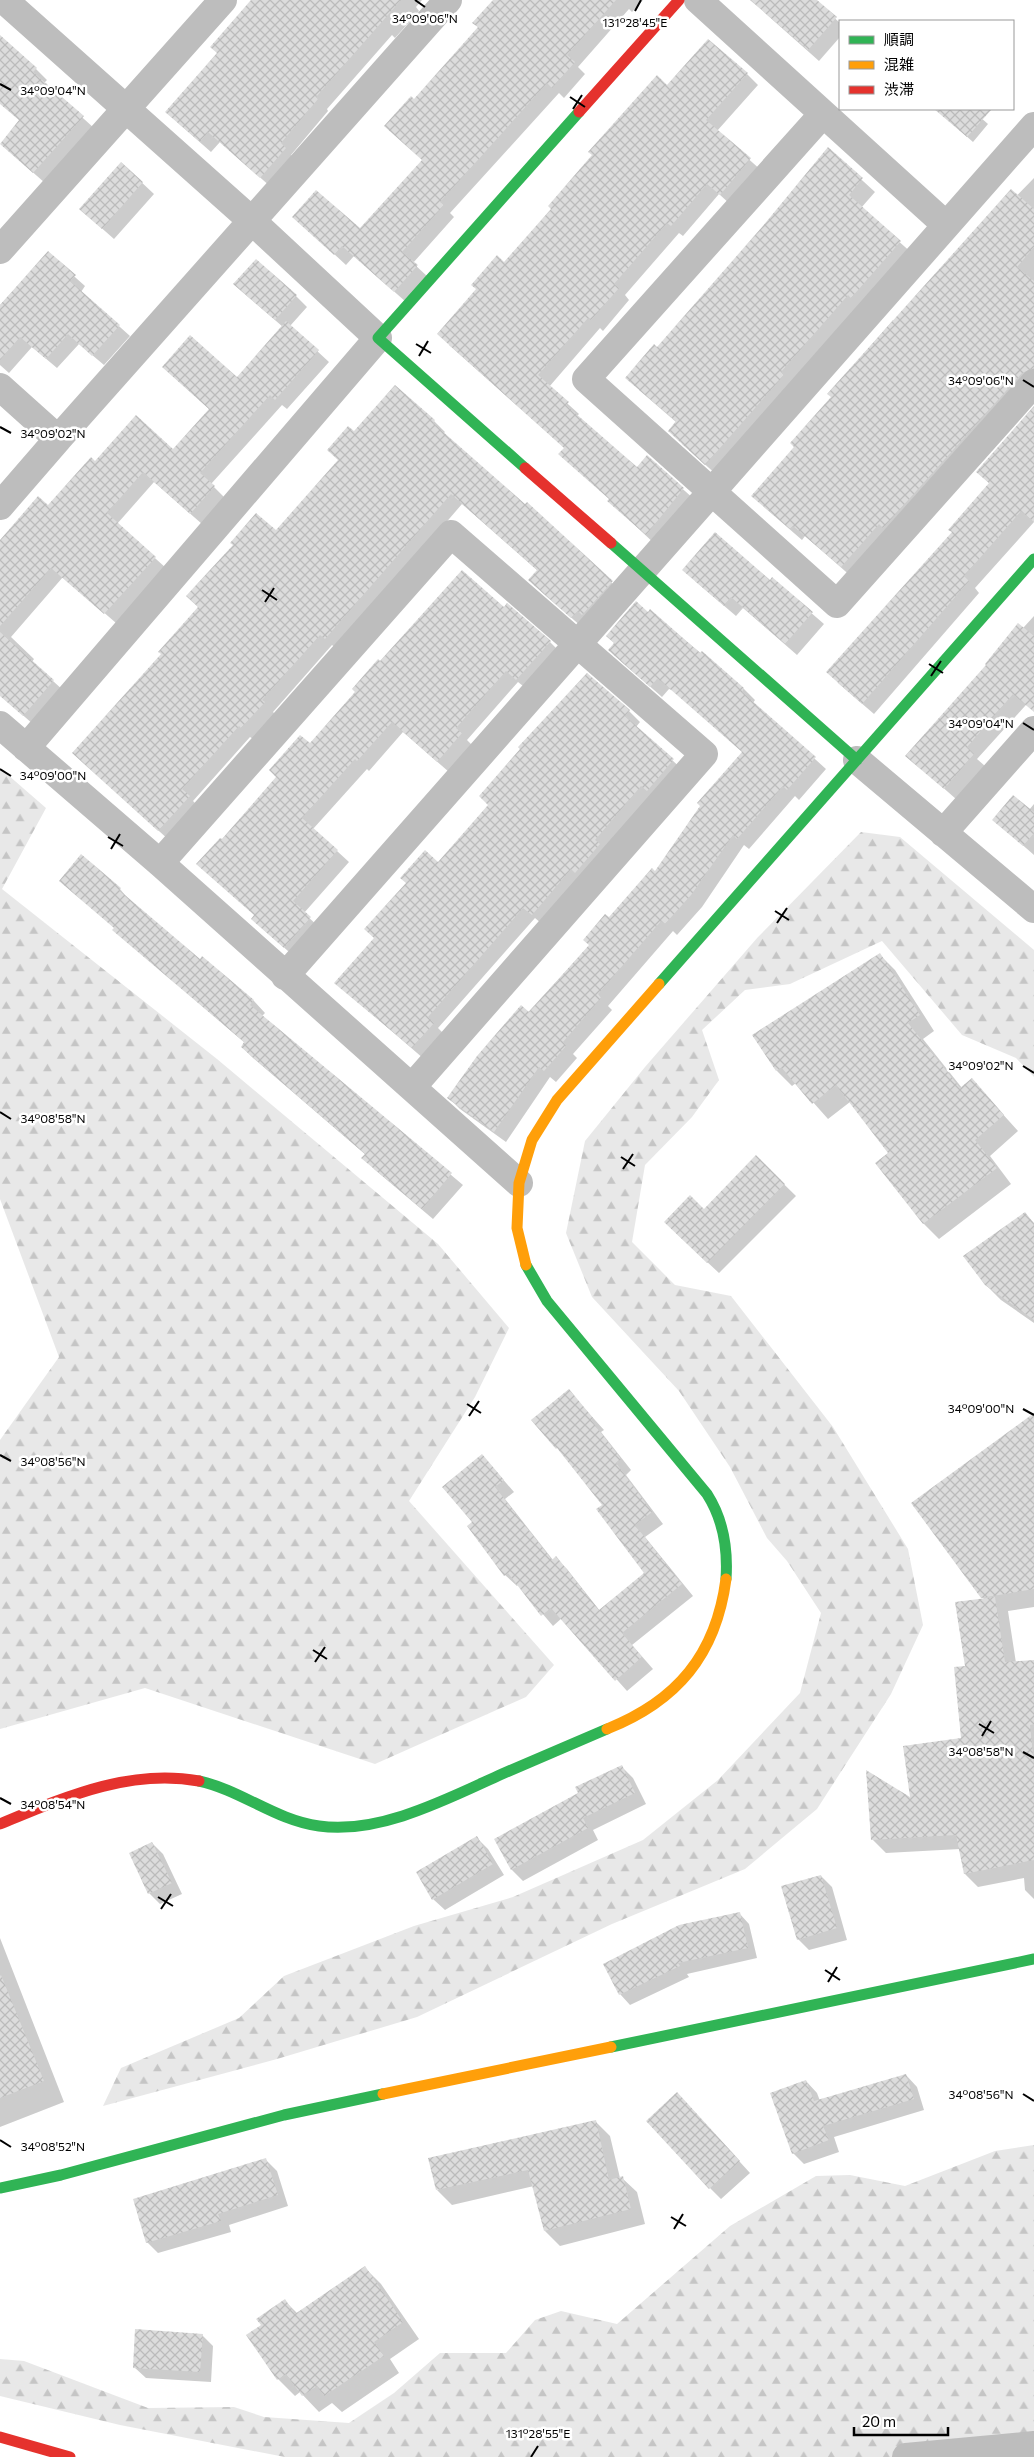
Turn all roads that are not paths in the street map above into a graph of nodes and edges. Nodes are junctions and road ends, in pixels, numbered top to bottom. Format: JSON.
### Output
{"nodes":[{"id":1,"x":4,"y":0,"type":"edge"},
{"id":2,"x":223,"y":0,"type":"edge"},
{"id":3,"x":448,"y":0,"type":"edge"},
{"id":4,"x":678,"y":0,"type":"edge"},
{"id":5,"x":698,"y":0,"type":"edge"},
{"id":6,"x":126,"y":111,"type":"junction"},
{"id":7,"x":822,"y":115,"type":"junction"},
{"id":8,"x":1034,"y":126,"type":"edge"},
{"id":9,"x":252,"y":221,"type":"junction"},
{"id":10,"x":946,"y":225,"type":"junction"},
{"id":11,"x":0,"y":250,"type":"edge"},
{"id":12,"x":378,"y":338,"type":"junction"},
{"id":13,"x":1034,"y":383,"type":"edge"},
{"id":14,"x":0,"y":387,"type":"edge"},
{"id":15,"x":58,"y":439,"type":"junction"},
{"id":16,"x":712,"y":493,"type":"junction"},
{"id":17,"x":0,"y":506,"type":"edge"},
{"id":18,"x":1034,"y":559,"type":"edge"},
{"id":19,"x":642,"y":573,"type":"junction"},
{"id":20,"x":577,"y":646,"type":"junction"},
{"id":21,"x":0,"y":725,"type":"edge"},
{"id":22,"x":1034,"y":730,"type":"edge"},
{"id":23,"x":26,"y":748,"type":"junction"},
{"id":24,"x":857,"y":760,"type":"junction"},
{"id":25,"x":943,"y":833,"type":"junction"},
{"id":26,"x":160,"y":863,"type":"junction"},
{"id":27,"x":1034,"y":909,"type":"edge"},
{"id":28,"x":285,"y":976,"type":"junction"},
{"id":29,"x":412,"y":1087,"type":"junction"},
{"id":30,"x":519,"y":1183,"type":"junction"},
{"id":31,"x":0,"y":1824,"type":"edge"},
{"id":32,"x":1034,"y":1959,"type":"edge"},
{"id":33,"x":0,"y":2188,"type":"edge"},
{"id":34,"x":0,"y":2437,"type":"edge"},
{"id":35,"x":1034,"y":2444,"type":"edge"},
{"id":36,"x":70,"y":2457,"type":"edge"},
{"id":37,"x":906,"y":2457,"type":"edge"}],
"edges":[{"from":1,"to":6,"type":"street"},
{"from":2,"to":6,"type":"street"},
{"from":3,"to":9,"type":"street"},
{"from":4,"to":12,"type":"main road"},
{"from":5,"to":7,"type":"street"},
{"from":6,"to":9,"type":"street"},
{"from":6,"to":11,"type":"street"},
{"from":7,"to":10,"type":"street"},
{"from":7,"to":16,"type":"street"},
{"from":8,"to":10,"type":"street"},
{"from":9,"to":12,"type":"street"},
{"from":9,"to":15,"type":"street"},
{"from":10,"to":16,"type":"street"},
{"from":12,"to":19,"type":"main road"},
{"from":12,"to":23,"type":"street"},
{"from":13,"to":16,"type":"street"},
{"from":14,"to":15,"type":"street"},
{"from":15,"to":17,"type":"street"},
{"from":16,"to":19,"type":"street"},
{"from":18,"to":24,"type":"main road"},
{"from":19,"to":20,"type":"street"},
{"from":19,"to":24,"type":"main road"},
{"from":20,"to":26,"type":"street"},
{"from":20,"to":28,"type":"street"},
{"from":20,"to":29,"type":"street"},
{"from":21,"to":23,"type":"street"},
{"from":22,"to":25,"type":"street"},
{"from":23,"to":26,"type":"street"},
{"from":24,"to":25,"type":"street"},
{"from":24,"to":30,"type":"main road"},
{"from":25,"to":27,"type":"street"},
{"from":26,"to":28,"type":"street"},
{"from":28,"to":29,"type":"street"},
{"from":29,"to":30,"type":"street"},
{"from":30,"to":31,"type":"main road"},
{"from":32,"to":33,"type":"main road"},
{"from":34,"to":36,"type":"main road"},
{"from":35,"to":37,"type":"street"}]}
